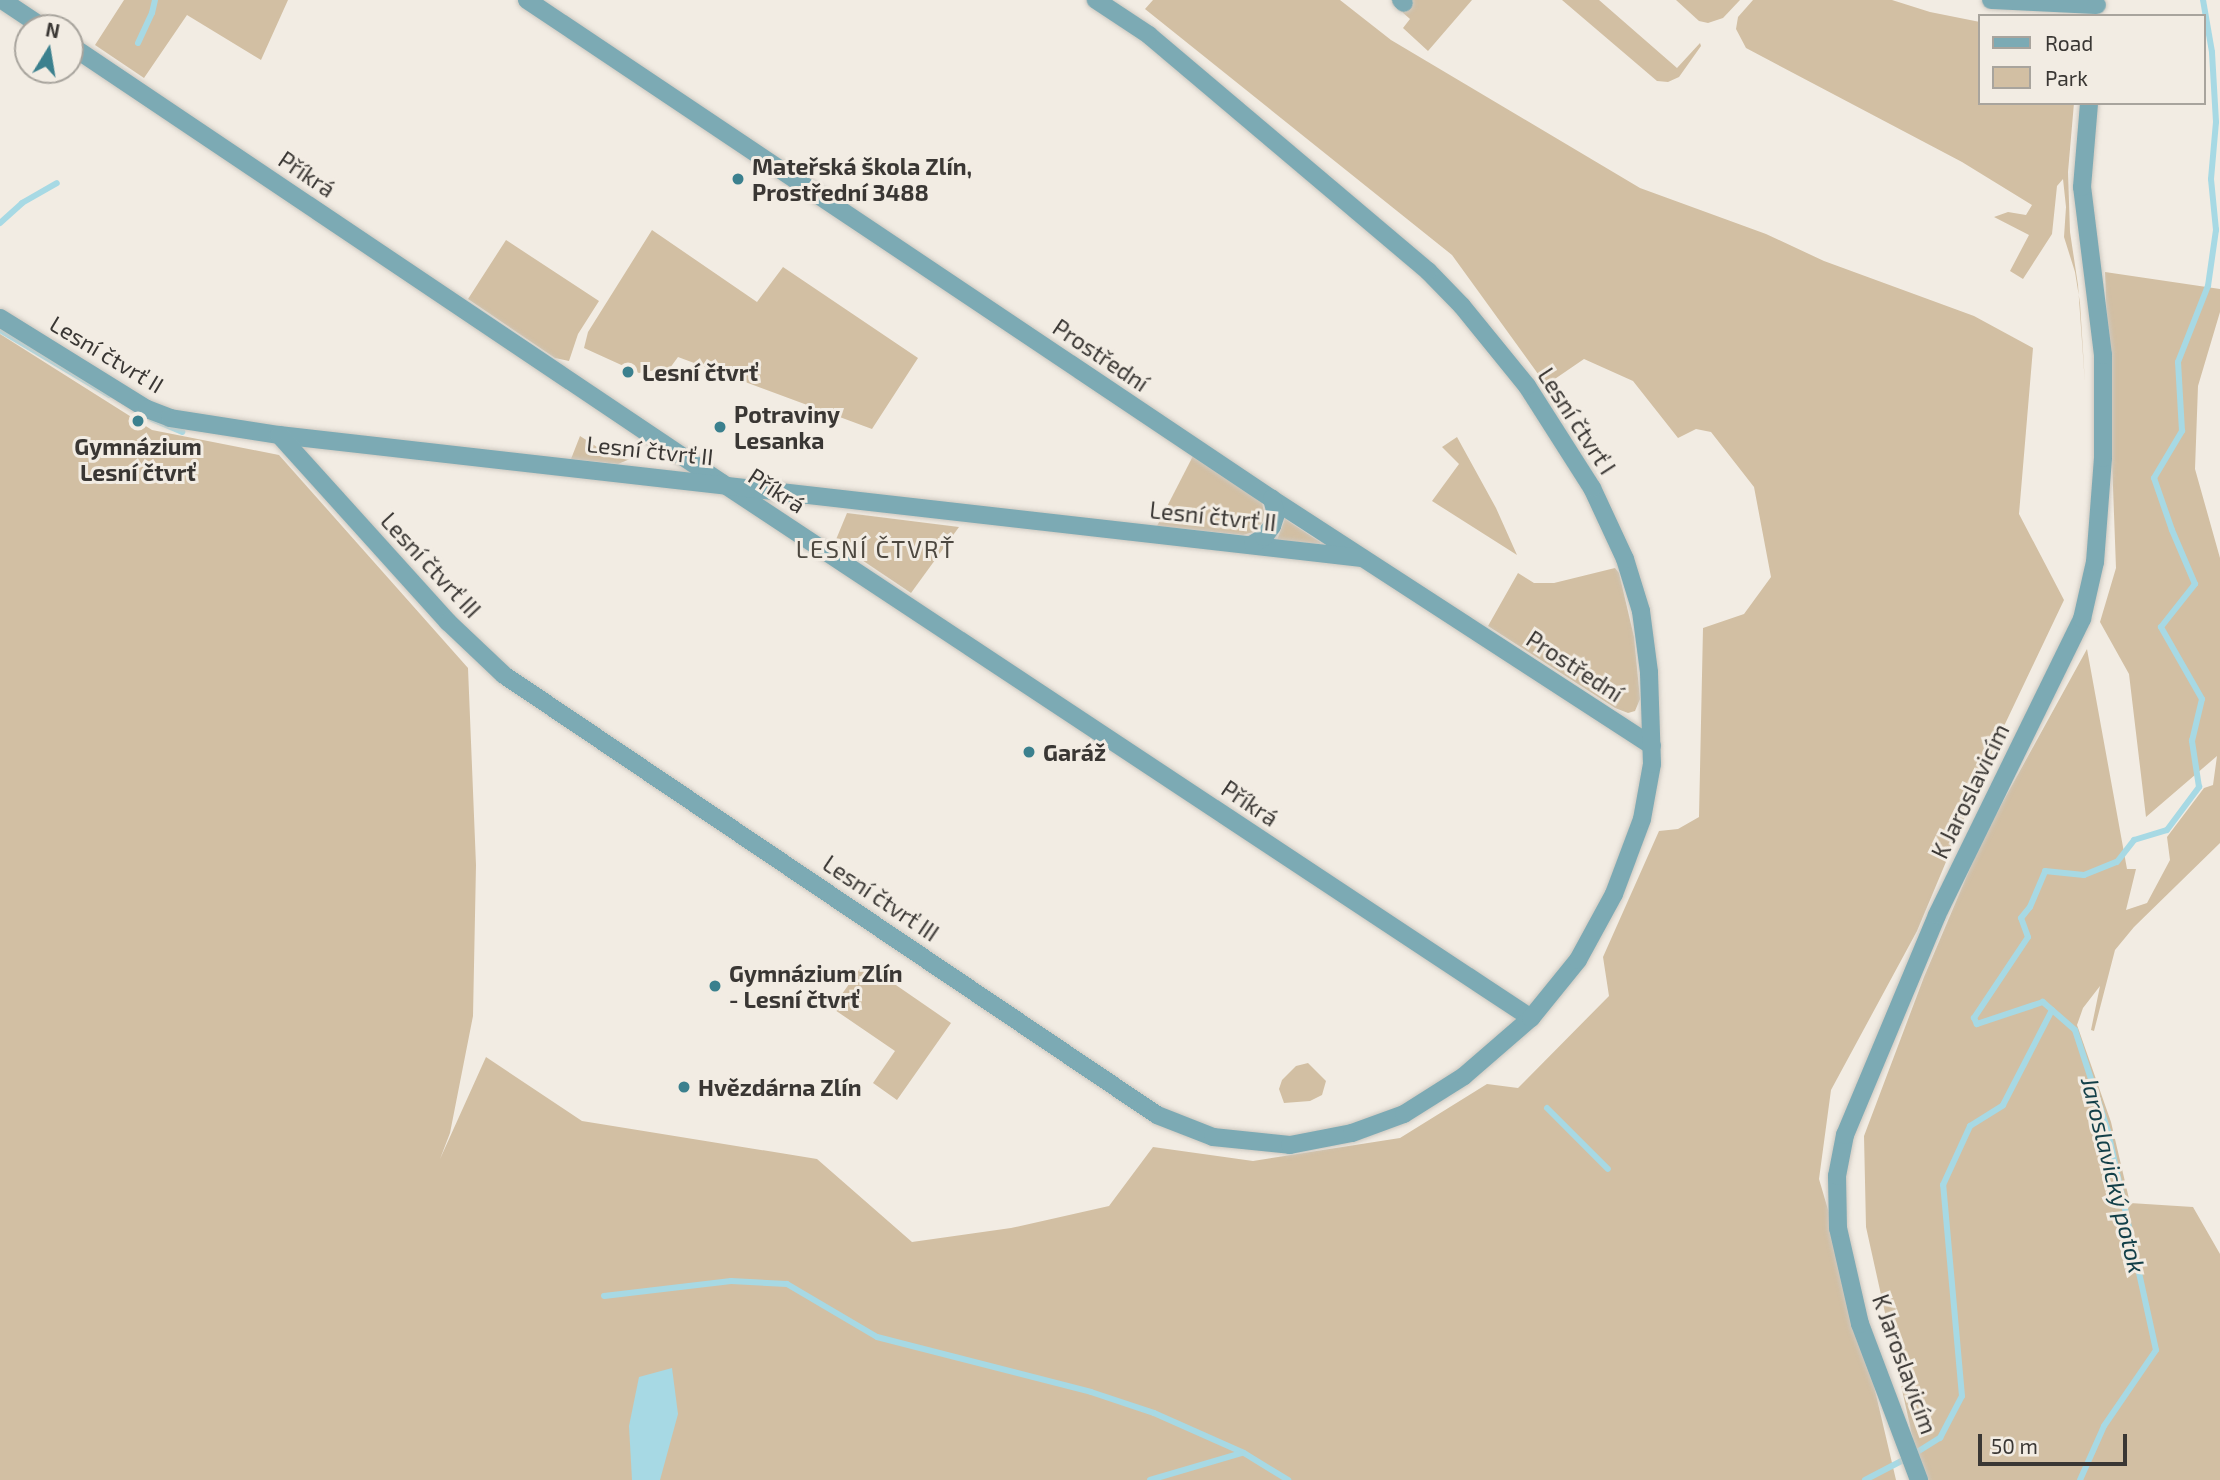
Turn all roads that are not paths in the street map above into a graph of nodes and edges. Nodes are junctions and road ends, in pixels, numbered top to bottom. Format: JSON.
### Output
{"nodes":[{"id":1,"x":2,"y":0,"type":"edge"},
{"id":2,"x":527,"y":0,"type":"edge"},
{"id":3,"x":1096,"y":0,"type":"edge"},
{"id":4,"x":1991,"y":0,"type":"edge"},
{"id":5,"x":2096,"y":7,"type":"edge"},
{"id":6,"x":23,"y":14,"type":"edge"},
{"id":7,"x":84,"y":54,"type":"edge"},
{"id":8,"x":2089,"y":105,"type":"edge"},
{"id":9,"x":0,"y":318,"type":"edge"},
{"id":10,"x":279,"y":435,"type":"junction"},
{"id":11,"x":722,"y":483,"type":"junction"},
{"id":12,"x":1272,"y":499,"type":"junction"},
{"id":13,"x":1253,"y":544,"type":"junction"},
{"id":14,"x":1362,"y":558,"type":"junction"},
{"id":15,"x":1652,"y":746,"type":"junction"},
{"id":16,"x":1531,"y":1018,"type":"junction"},
{"id":17,"x":1919,"y":1480,"type":"edge"}],
"edges":[{"from":1,"to":6,"type":"street"},
{"from":2,"to":12,"type":"street","name":"Prostřední"},
{"from":3,"to":15,"type":"street","name":"Lesní čtvrť I"},
{"from":4,"to":5,"type":"street"},
{"from":7,"to":11,"type":"street","name":"Příkrá"},
{"from":8,"to":17,"type":"street","name":"K Jaroslavicím"},
{"from":9,"to":10,"type":"street","name":"Lesní čtvrť II"},
{"from":10,"to":11,"type":"street","name":"Lesní čtvrť II"},
{"from":10,"to":16,"type":"street","name":"Lesní čtvrť III"},
{"from":11,"to":13,"type":"street","name":"Lesní čtvrť II"},
{"from":11,"to":16,"type":"street","name":"Příkrá"},
{"from":12,"to":13,"type":"street"},
{"from":12,"to":14,"type":"street","name":"Prostřední"},
{"from":13,"to":14,"type":"street","name":"Lesní čtvrť II"},
{"from":14,"to":15,"type":"street","name":"Prostřední"},
{"from":15,"to":16,"type":"street","name":"Lesní čtvrť I"}]}
